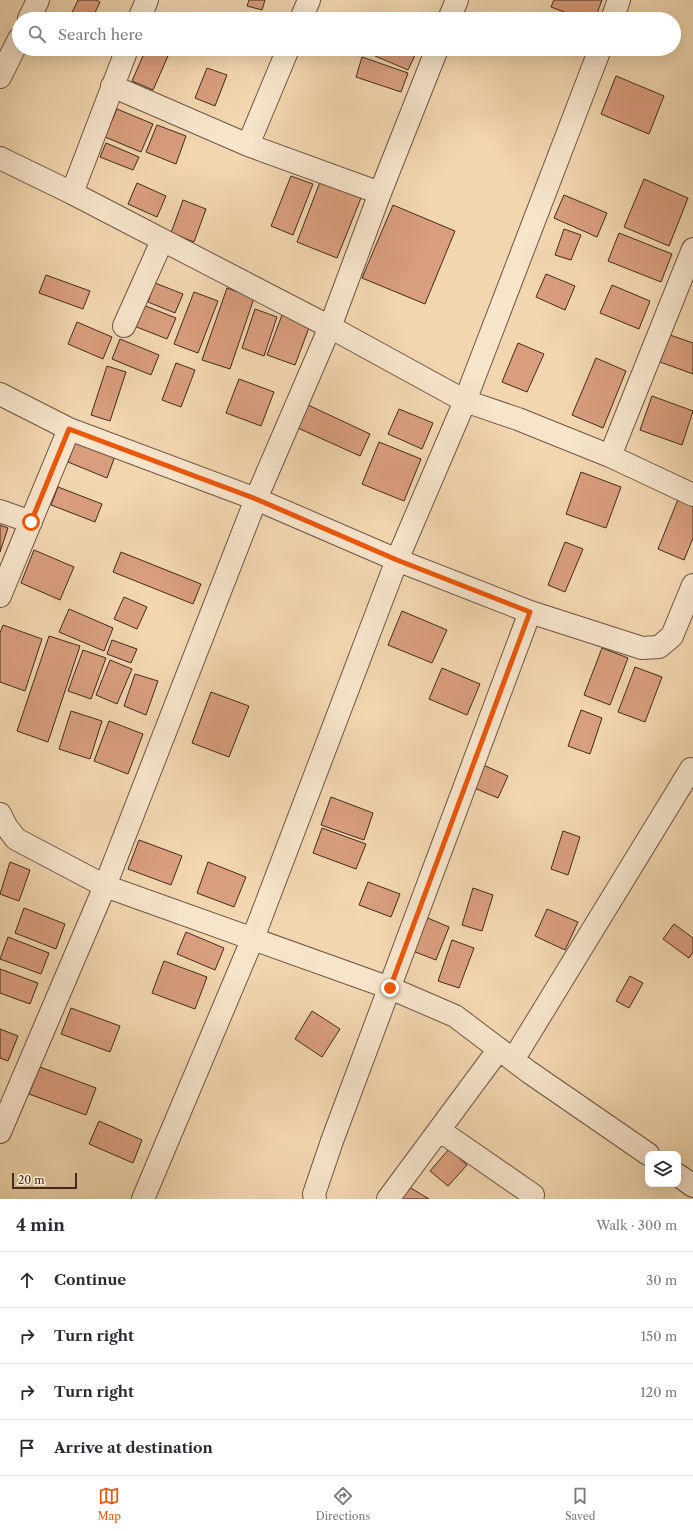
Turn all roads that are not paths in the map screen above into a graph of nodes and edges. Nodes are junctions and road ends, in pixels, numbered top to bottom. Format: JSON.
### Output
{"nodes":[{"id":1,"x":38,"y":0,"type":"edge"},
{"id":2,"x":147,"y":0,"type":"edge"},
{"id":3,"x":309,"y":0,"type":"edge"},
{"id":4,"x":457,"y":0,"type":"edge"},
{"id":5,"x":619,"y":0,"type":"edge"},
{"id":6,"x":32,"y":12,"type":"edge"},
{"id":7,"x":142,"y":12,"type":"edge"},
{"id":8,"x":304,"y":12,"type":"edge"},
{"id":9,"x":452,"y":12,"type":"edge"},
{"id":10,"x":615,"y":12,"type":"edge"},
{"id":11,"x":12,"y":53,"type":"edge"},
{"id":12,"x":124,"y":56,"type":"edge"},
{"id":13,"x":285,"y":56,"type":"edge"},
{"id":14,"x":434,"y":56,"type":"edge"},
{"id":15,"x":597,"y":56,"type":"edge"},
{"id":16,"x":0,"y":77,"type":"edge"},
{"id":17,"x":112,"y":86,"type":"junction"},
{"id":18,"x":248,"y":145,"type":"junction"},
{"id":19,"x":0,"y":158,"type":"edge"},
{"id":20,"x":72,"y":193,"type":"junction"},
{"id":21,"x":380,"y":193,"type":"junction"},
{"id":22,"x":162,"y":241,"type":"junction"},
{"id":23,"x":693,"y":249,"type":"edge"},
{"id":24,"x":124,"y":326,"type":"dead end"},
{"id":25,"x":330,"y":327,"type":"junction"},
{"id":26,"x":0,"y":394,"type":"edge"},
{"id":27,"x":465,"y":401,"type":"junction"},
{"id":28,"x":69,"y":429,"type":"junction"},
{"id":29,"x":610,"y":456,"type":"junction"},
{"id":30,"x":693,"y":495,"type":"edge"},
{"id":31,"x":256,"y":499,"type":"junction"},
{"id":32,"x":0,"y":511,"type":"edge"},
{"id":33,"x":31,"y":522,"type":"junction"},
{"id":34,"x":397,"y":560,"type":"junction"},
{"id":35,"x":693,"y":584,"type":"edge"},
{"id":36,"x":0,"y":596,"type":"edge"},
{"id":37,"x":530,"y":612,"type":"junction"},
{"id":38,"x":691,"y":769,"type":"dead end"},
{"id":39,"x":0,"y":814,"type":"edge"},
{"id":40,"x":106,"y":886,"type":"junction"},
{"id":41,"x":253,"y":938,"type":"junction"},
{"id":42,"x":390,"y":988,"type":"junction"},
{"id":43,"x":506,"y":1054,"type":"junction"},
{"id":44,"x":2,"y":1124,"type":"edge"},
{"id":45,"x":439,"y":1130,"type":"junction"},
{"id":46,"x":645,"y":1152,"type":"edge"},
{"id":47,"x":681,"y":1177,"type":"edge"},
{"id":48,"x":693,"y":1186,"type":"edge"},
{"id":49,"x":533,"y":1195,"type":"dead end"},
{"id":50,"x":143,"y":1199,"type":"edge"},
{"id":51,"x":315,"y":1199,"type":"edge"},
{"id":52,"x":388,"y":1199,"type":"edge"}],
"edges":[{"from":1,"to":6,"type":"street"},
{"from":2,"to":7,"type":"street"},
{"from":3,"to":8,"type":"street"},
{"from":4,"to":9,"type":"street"},
{"from":5,"to":10,"type":"street"},
{"from":11,"to":16,"type":"street"},
{"from":12,"to":17,"type":"street"},
{"from":13,"to":18,"type":"street"},
{"from":14,"to":21,"type":"street"},
{"from":15,"to":27,"type":"street"},
{"from":17,"to":18,"type":"street"},
{"from":17,"to":20,"type":"street"},
{"from":18,"to":21,"type":"street"},
{"from":19,"to":20,"type":"street"},
{"from":20,"to":22,"type":"street"},
{"from":21,"to":25,"type":"street"},
{"from":22,"to":24,"type":"street"},
{"from":22,"to":25,"type":"street"},
{"from":23,"to":29,"type":"street"},
{"from":25,"to":27,"type":"street"},
{"from":25,"to":31,"type":"street"},
{"from":26,"to":28,"type":"street"},
{"from":27,"to":29,"type":"street"},
{"from":27,"to":34,"type":"street"},
{"from":28,"to":31,"type":"street"},
{"from":28,"to":33,"type":"street"},
{"from":29,"to":30,"type":"street"},
{"from":31,"to":34,"type":"street"},
{"from":31,"to":40,"type":"street"},
{"from":32,"to":33,"type":"street"},
{"from":33,"to":36,"type":"street"},
{"from":34,"to":37,"type":"street"},
{"from":34,"to":41,"type":"street"},
{"from":35,"to":37,"type":"street"},
{"from":37,"to":42,"type":"street"},
{"from":38,"to":43,"type":"street"},
{"from":39,"to":40,"type":"street"},
{"from":40,"to":41,"type":"street"},
{"from":40,"to":44,"type":"street"},
{"from":41,"to":42,"type":"street"},
{"from":41,"to":50,"type":"street"},
{"from":42,"to":43,"type":"street"},
{"from":42,"to":51,"type":"street"},
{"from":43,"to":45,"type":"street"},
{"from":43,"to":46,"type":"street"},
{"from":45,"to":49,"type":"street"},
{"from":45,"to":52,"type":"street"},
{"from":47,"to":48,"type":"street"}]}
